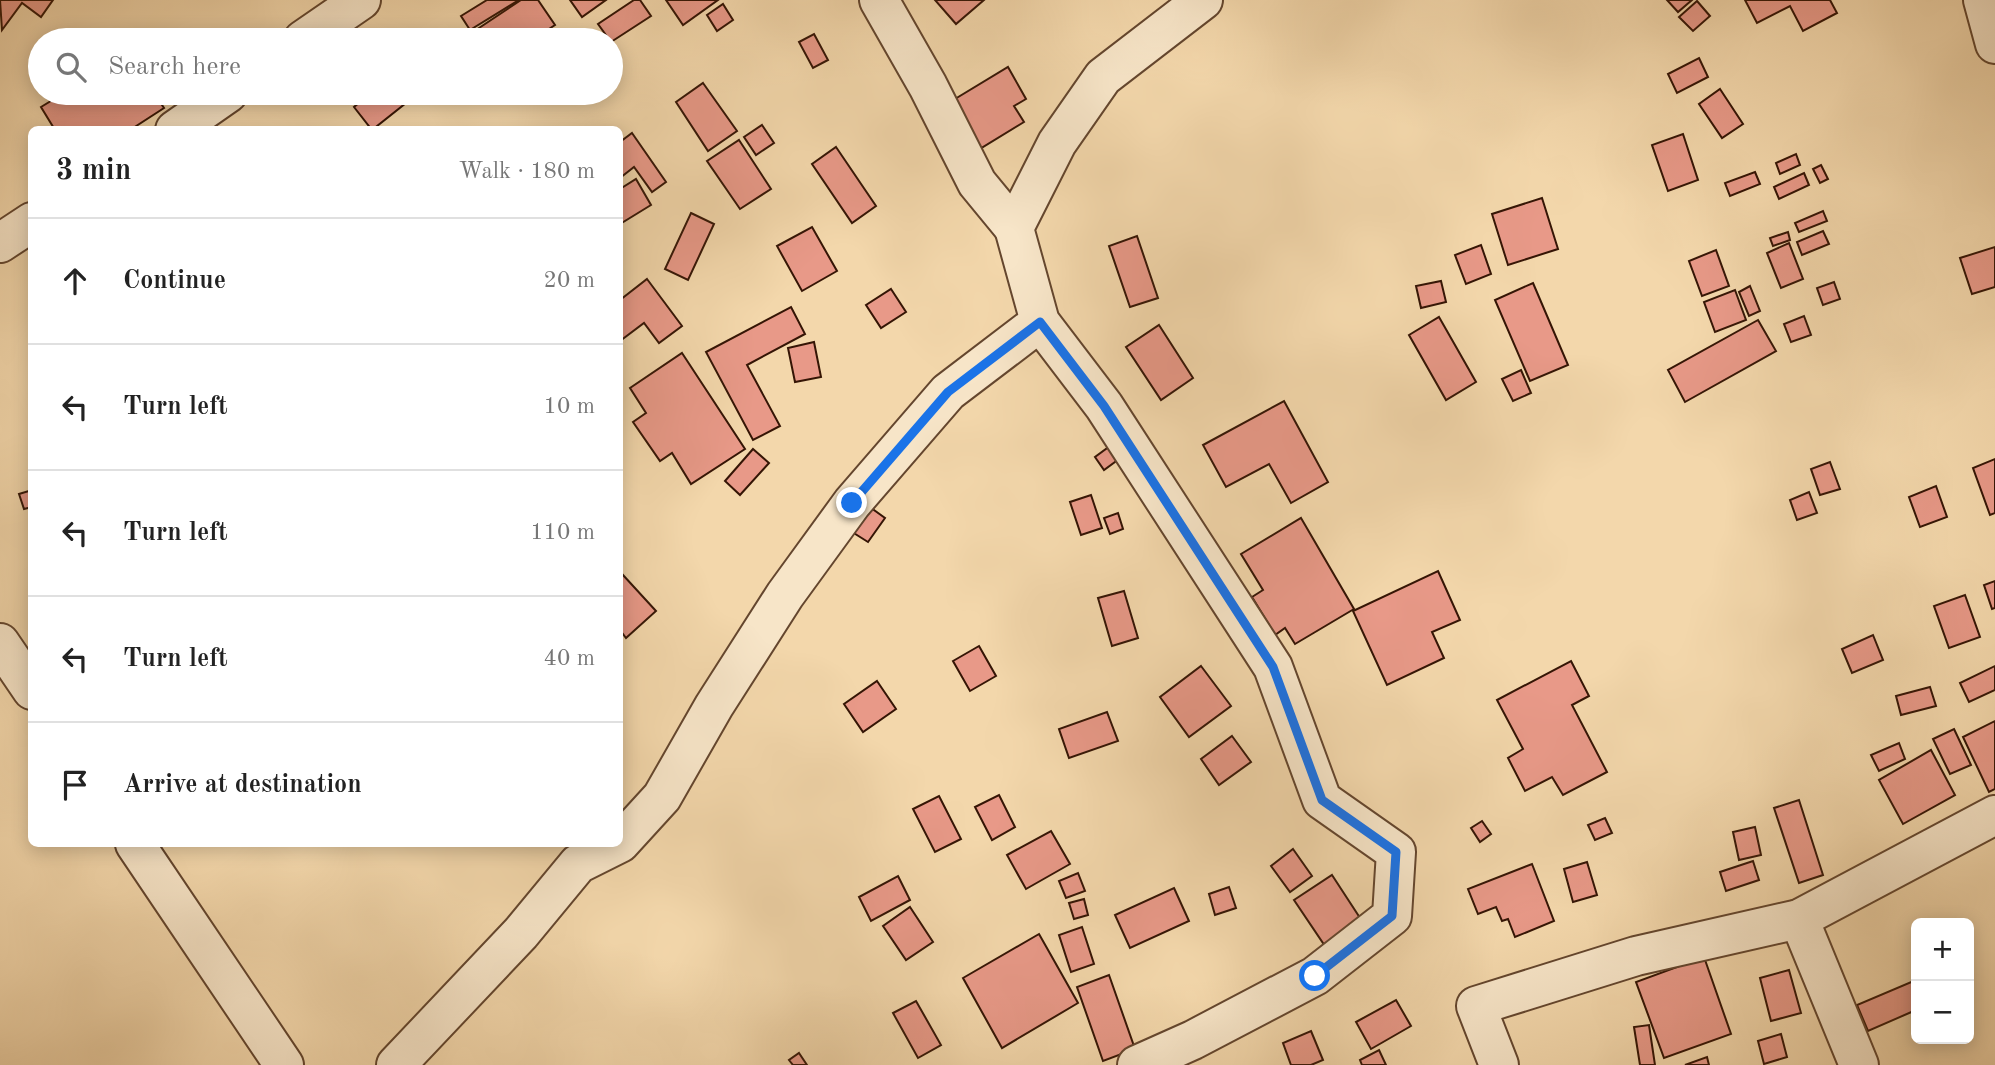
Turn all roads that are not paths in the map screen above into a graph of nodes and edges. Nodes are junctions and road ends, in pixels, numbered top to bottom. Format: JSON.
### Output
{"nodes":[{"id":1,"x":361,"y":0,"type":"edge"},
{"id":2,"x":879,"y":0,"type":"edge"},
{"id":3,"x":1203,"y":0,"type":"edge"},
{"id":4,"x":1983,"y":0,"type":"edge"},
{"id":5,"x":320,"y":28,"type":"edge"},
{"id":6,"x":1995,"y":44,"type":"edge"},
{"id":7,"x":211,"y":105,"type":"edge"},
{"id":8,"x":181,"y":126,"type":"edge"},
{"id":9,"x":28,"y":225,"type":"edge"},
{"id":10,"x":1014,"y":228,"type":"junction"},
{"id":11,"x":0,"y":243,"type":"edge"},
{"id":12,"x":1040,"y":322,"type":"junction"},
{"id":13,"x":0,"y":643,"type":"edge"},
{"id":14,"x":28,"y":684,"type":"edge"},
{"id":15,"x":1995,"y":815,"type":"edge"},
{"id":16,"x":623,"y":840,"type":"edge"},
{"id":17,"x":137,"y":847,"type":"edge"},
{"id":18,"x":612,"y":847,"type":"edge"},
{"id":19,"x":1799,"y":919,"type":"junction"},
{"id":20,"x":284,"y":1065,"type":"edge"},
{"id":21,"x":396,"y":1065,"type":"edge"},
{"id":22,"x":1137,"y":1065,"type":"edge"},
{"id":23,"x":1499,"y":1065,"type":"edge"},
{"id":24,"x":1859,"y":1065,"type":"edge"}],
"edges":[{"from":1,"to":5,"type":"street"},
{"from":2,"to":10,"type":"street"},
{"from":3,"to":10,"type":"street"},
{"from":4,"to":6,"type":"street"},
{"from":7,"to":8,"type":"street"},
{"from":9,"to":11,"type":"street"},
{"from":10,"to":12,"type":"street"},
{"from":12,"to":16,"type":"street"},
{"from":12,"to":22,"type":"street"},
{"from":13,"to":14,"type":"street"},
{"from":15,"to":19,"type":"street"},
{"from":17,"to":20,"type":"street"},
{"from":18,"to":21,"type":"street"},
{"from":19,"to":23,"type":"street"},
{"from":19,"to":24,"type":"street"}]}
